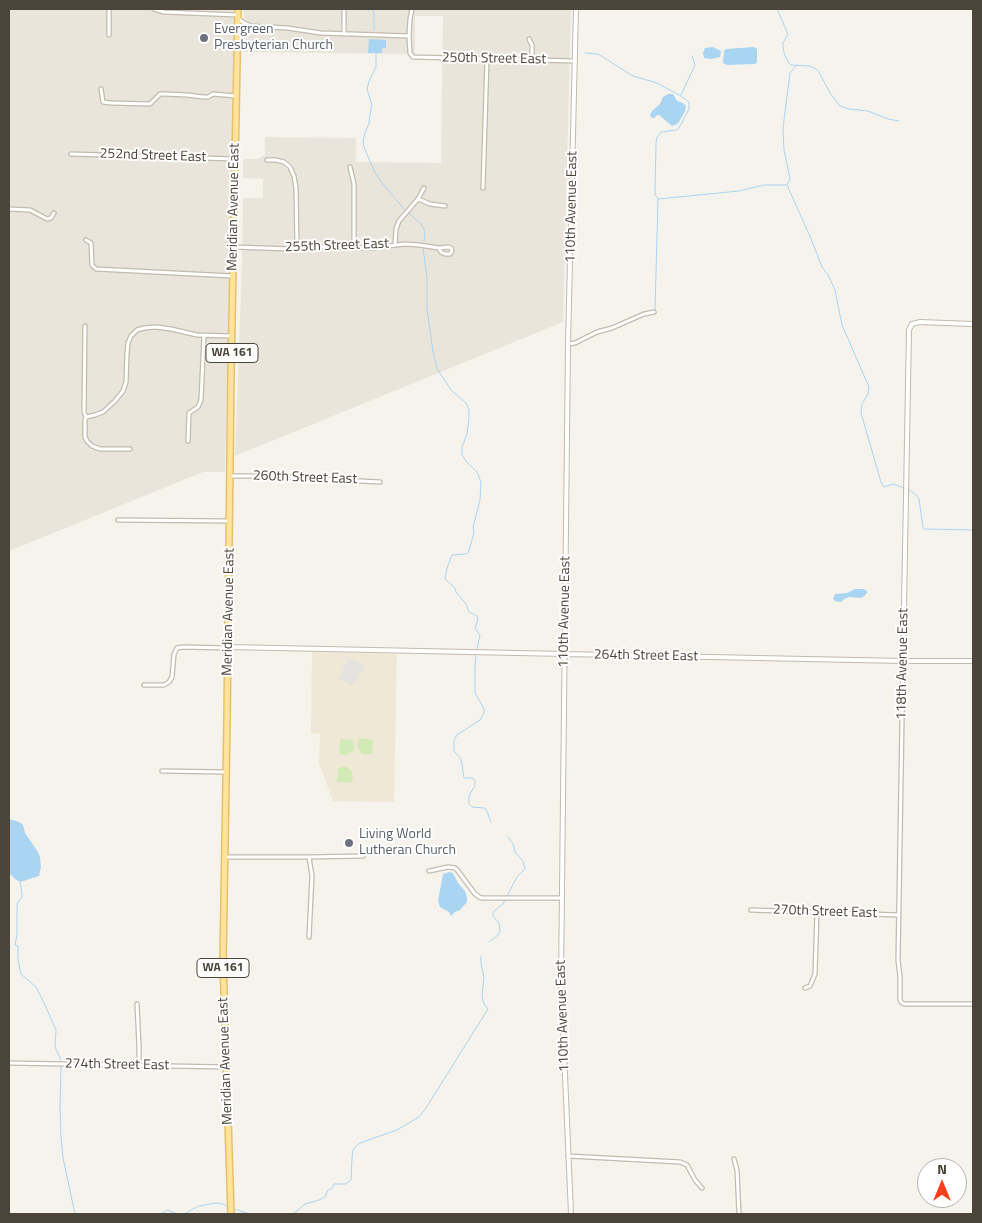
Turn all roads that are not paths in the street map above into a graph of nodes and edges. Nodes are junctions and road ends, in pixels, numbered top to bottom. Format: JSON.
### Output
{"nodes":[{"id":1,"x":109,"y":9,"type":"edge"},
{"id":2,"x":154,"y":9,"type":"edge"},
{"id":3,"x":344,"y":9,"type":"edge"},
{"id":4,"x":412,"y":9,"type":"edge"},
{"id":5,"x":576,"y":9,"type":"edge"},
{"id":6,"x":238,"y":14,"type":"edge"},
{"id":7,"x":344,"y":34,"type":"junction"},
{"id":8,"x":109,"y":35,"type":"dead end"},
{"id":9,"x":410,"y":36,"type":"junction"},
{"id":10,"x":529,"y":39,"type":"dead end"},
{"id":11,"x":487,"y":59,"type":"junction"},
{"id":12,"x":532,"y":60,"type":"junction"},
{"id":13,"x":575,"y":61,"type":"junction"},
{"id":14,"x":101,"y":89,"type":"dead end"},
{"id":15,"x":236,"y":96,"type":"junction"},
{"id":16,"x":71,"y":154,"type":"dead end"},
{"id":17,"x":235,"y":158,"type":"junction"},
{"id":18,"x":267,"y":160,"type":"dead end"},
{"id":19,"x":350,"y":167,"type":"dead end"},
{"id":20,"x":424,"y":188,"type":"dead end"},
{"id":21,"x":483,"y":188,"type":"dead end"},
{"id":22,"x":418,"y":199,"type":"junction"},
{"id":23,"x":445,"y":206,"type":"dead end"},
{"id":24,"x":9,"y":209,"type":"edge"},
{"id":25,"x":54,"y":213,"type":"dead end"},
{"id":26,"x":86,"y":240,"type":"dead end"},
{"id":27,"x":396,"y":244,"type":"junction"},
{"id":28,"x":234,"y":247,"type":"junction"},
{"id":29,"x":296,"y":247,"type":"junction"},
{"id":30,"x":354,"y":247,"type":"junction"},
{"id":31,"x":439,"y":248,"type":"dead end"},
{"id":32,"x":233,"y":276,"type":"junction"},
{"id":33,"x":654,"y":312,"type":"dead end"},
{"id":34,"x":973,"y":324,"type":"edge"},
{"id":35,"x":85,"y":326,"type":"dead end"},
{"id":36,"x":204,"y":336,"type":"junction"},
{"id":37,"x":232,"y":336,"type":"junction"},
{"id":38,"x":568,"y":344,"type":"junction"},
{"id":39,"x":86,"y":417,"type":"junction"},
{"id":40,"x":188,"y":441,"type":"dead end"},
{"id":41,"x":130,"y":449,"type":"dead end"},
{"id":42,"x":230,"y":476,"type":"junction"},
{"id":43,"x":380,"y":482,"type":"dead end"},
{"id":44,"x":118,"y":520,"type":"dead end"},
{"id":45,"x":230,"y":521,"type":"junction"},
{"id":46,"x":228,"y":648,"type":"junction"},
{"id":47,"x":565,"y":654,"type":"junction"},
{"id":48,"x":903,"y":661,"type":"junction"},
{"id":49,"x":973,"y":661,"type":"edge"},
{"id":50,"x":144,"y":685,"type":"dead end"},
{"id":51,"x":162,"y":771,"type":"dead end"},
{"id":52,"x":226,"y":772,"type":"junction"},
{"id":53,"x":363,"y":856,"type":"dead end"},
{"id":54,"x":225,"y":857,"type":"junction"},
{"id":55,"x":309,"y":857,"type":"junction"},
{"id":56,"x":429,"y":871,"type":"dead end"},
{"id":57,"x":562,"y":898,"type":"junction"},
{"id":58,"x":751,"y":910,"type":"dead end"},
{"id":59,"x":817,"y":912,"type":"junction"},
{"id":60,"x":899,"y":915,"type":"junction"},
{"id":61,"x":309,"y":936,"type":"dead end"},
{"id":62,"x":805,"y":988,"type":"dead end"},
{"id":63,"x":137,"y":1004,"type":"dead end"},
{"id":64,"x":973,"y":1004,"type":"edge"},
{"id":65,"x":9,"y":1063,"type":"edge"},
{"id":66,"x":139,"y":1065,"type":"junction"},
{"id":67,"x":226,"y":1067,"type":"junction"},
{"id":68,"x":568,"y":1156,"type":"junction"},
{"id":69,"x":734,"y":1159,"type":"dead end"},
{"id":70,"x":702,"y":1188,"type":"dead end"},
{"id":71,"x":231,"y":1214,"type":"edge"},
{"id":72,"x":571,"y":1214,"type":"edge"},
{"id":73,"x":739,"y":1214,"type":"edge"}],
"edges":[{"from":1,"to":8,"type":"street"},
{"from":2,"to":6,"type":"street"},
{"from":3,"to":7,"type":"street"},
{"from":4,"to":9,"type":"street"},
{"from":5,"to":13,"type":"street","name":"110th Avenue East"},
{"from":6,"to":7,"type":"street"},
{"from":6,"to":15,"type":"main road","name":"Meridian Avenue East","number":"WA 161"},
{"from":7,"to":9,"type":"street"},
{"from":9,"to":11,"type":"street","name":"250th Street East"},
{"from":10,"to":12,"type":"street"},
{"from":11,"to":12,"type":"street","name":"250th Street East"},
{"from":11,"to":21,"type":"street"},
{"from":12,"to":13,"type":"street","name":"250th Street East"},
{"from":13,"to":38,"type":"street","name":"110th Avenue East"},
{"from":14,"to":15,"type":"street"},
{"from":15,"to":17,"type":"main road","name":"Meridian Avenue East","number":"WA 161"},
{"from":16,"to":17,"type":"street","name":"252nd Street East"},
{"from":17,"to":28,"type":"main road","name":"Meridian Avenue East","number":"WA 161"},
{"from":18,"to":29,"type":"street"},
{"from":19,"to":30,"type":"street"},
{"from":20,"to":22,"type":"street"},
{"from":22,"to":23,"type":"street"},
{"from":22,"to":27,"type":"street"},
{"from":24,"to":25,"type":"street"},
{"from":26,"to":32,"type":"street"},
{"from":27,"to":30,"type":"street","name":"255th Street East"},
{"from":27,"to":31,"type":"street","name":"255th Street East"},
{"from":28,"to":29,"type":"street","name":"255th Street East"},
{"from":28,"to":32,"type":"main road","name":"Meridian Avenue East","number":"WA 161"},
{"from":29,"to":30,"type":"street","name":"255th Street East"},
{"from":32,"to":37,"type":"main road","name":"Meridian Avenue East","number":"WA 161"},
{"from":33,"to":38,"type":"street"},
{"from":34,"to":48,"type":"street","name":"118th Avenue East"},
{"from":35,"to":39,"type":"street"},
{"from":36,"to":37,"type":"street"},
{"from":36,"to":39,"type":"street"},
{"from":36,"to":40,"type":"street"},
{"from":37,"to":42,"type":"main road","name":"Meridian Avenue East","number":"WA 161"},
{"from":38,"to":47,"type":"street","name":"110th Avenue East"},
{"from":39,"to":41,"type":"street"},
{"from":42,"to":43,"type":"street","name":"260th Street East"},
{"from":42,"to":45,"type":"main road","name":"Meridian Avenue East","number":"WA 161"},
{"from":44,"to":45,"type":"street"},
{"from":45,"to":46,"type":"main road","name":"Meridian Avenue East","number":"WA 161"},
{"from":46,"to":47,"type":"street","name":"264th Street East"},
{"from":46,"to":50,"type":"street"},
{"from":46,"to":52,"type":"main road","name":"Meridian Avenue East","number":"WA 161"},
{"from":47,"to":48,"type":"street","name":"264th Street East"},
{"from":47,"to":57,"type":"street","name":"110th Avenue East"},
{"from":48,"to":49,"type":"street","name":"264th Street East"},
{"from":48,"to":60,"type":"street","name":"118th Avenue East"},
{"from":51,"to":52,"type":"street"},
{"from":52,"to":54,"type":"main road","name":"Meridian Avenue East","number":"WA 161"},
{"from":53,"to":55,"type":"street"},
{"from":54,"to":55,"type":"street"},
{"from":54,"to":67,"type":"main road","name":"Meridian Avenue East","number":"WA 161"},
{"from":55,"to":61,"type":"street"},
{"from":56,"to":57,"type":"street"},
{"from":57,"to":68,"type":"street","name":"110th Avenue East"},
{"from":58,"to":59,"type":"street","name":"270th Street East"},
{"from":59,"to":60,"type":"street","name":"270th Street East"},
{"from":59,"to":62,"type":"street"},
{"from":60,"to":64,"type":"street","name":"118th Avenue East"},
{"from":63,"to":66,"type":"street"},
{"from":65,"to":66,"type":"street","name":"274th Street East"},
{"from":66,"to":67,"type":"street","name":"274th Street East"},
{"from":67,"to":71,"type":"main road","name":"Meridian Avenue East","number":"WA 161"},
{"from":68,"to":70,"type":"street"},
{"from":68,"to":72,"type":"street","name":"110th Avenue East"},
{"from":69,"to":73,"type":"street"}]}
